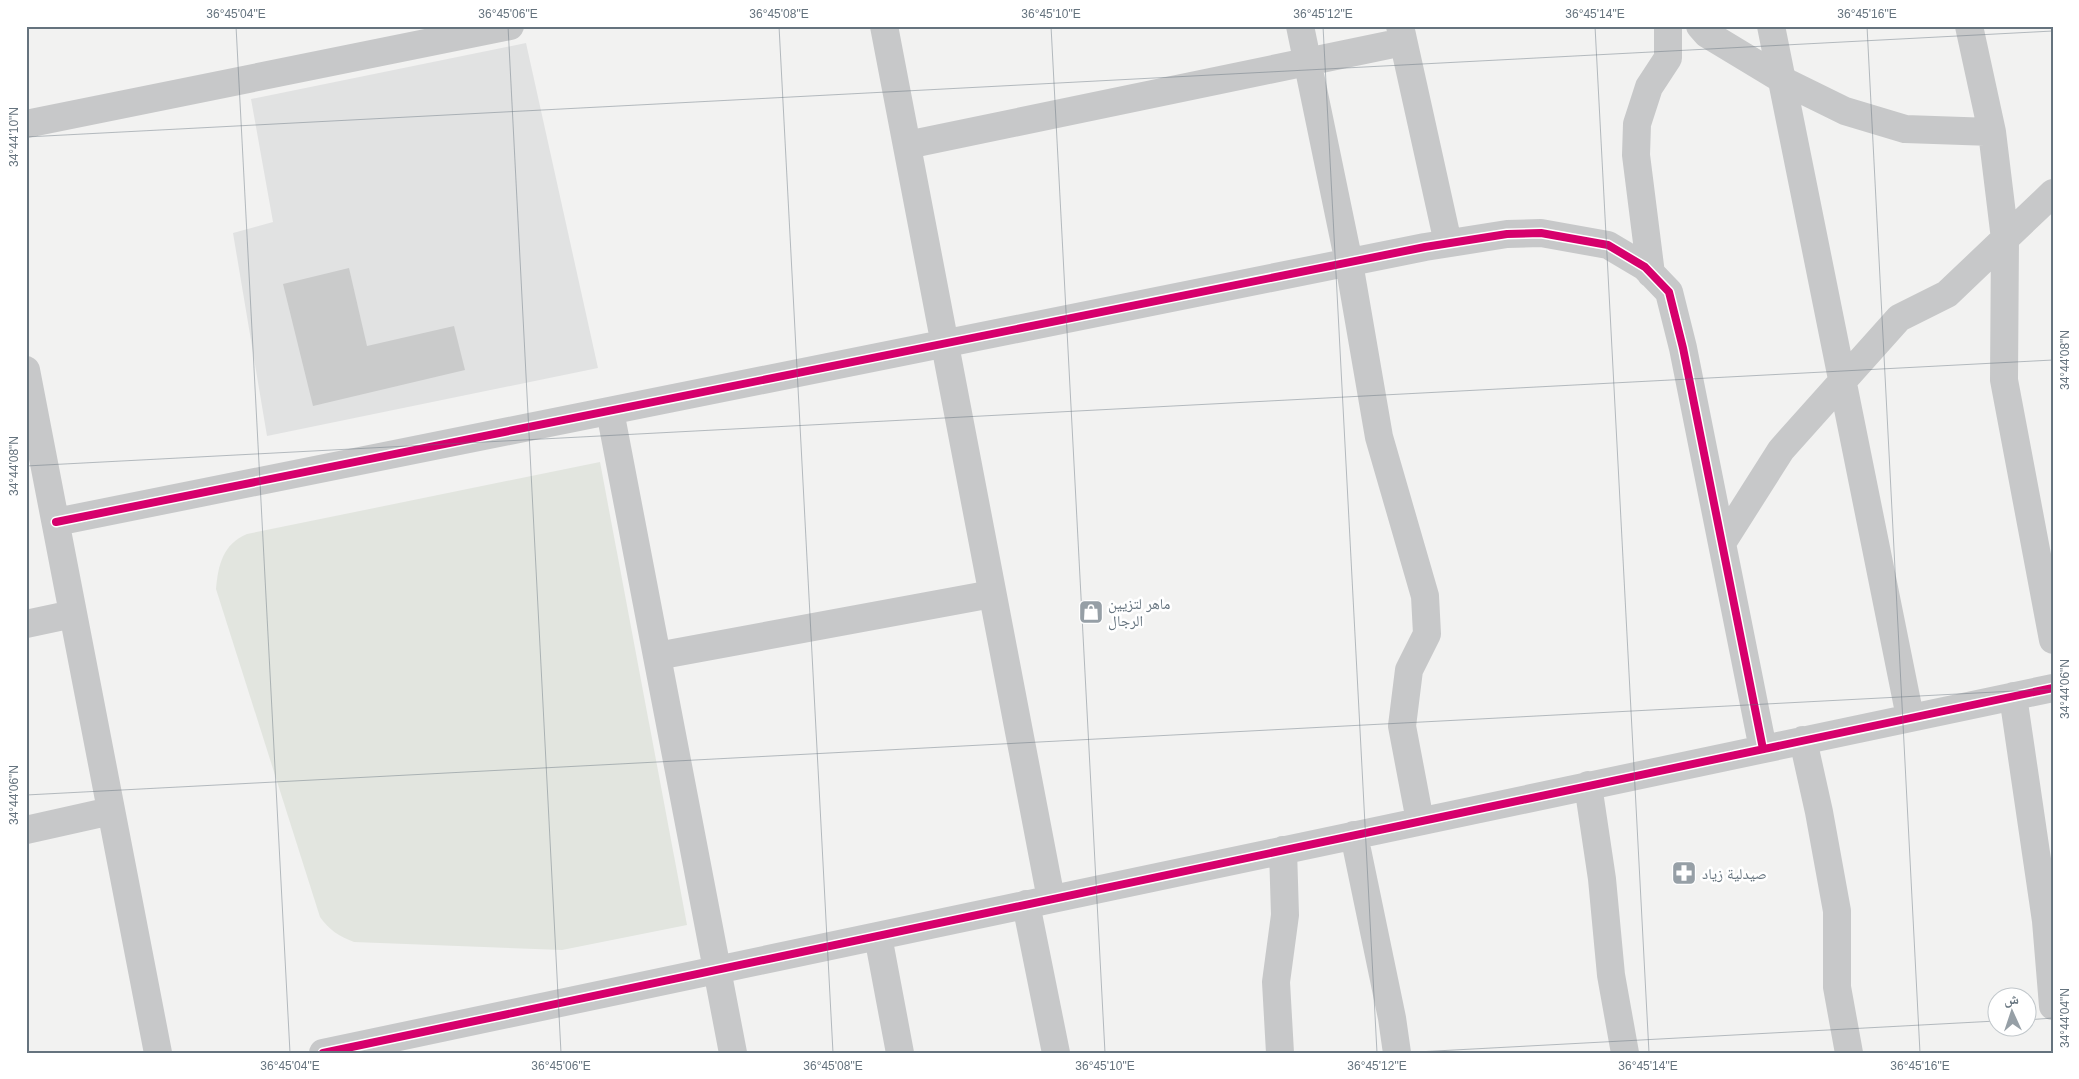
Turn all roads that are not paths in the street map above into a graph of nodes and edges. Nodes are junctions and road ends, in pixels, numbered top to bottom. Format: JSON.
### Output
{"nodes":[{"id":1,"x":510,"y":26,"type":"edge"},
{"id":2,"x":884,"y":26,"type":"edge"},
{"id":3,"x":1300,"y":26,"type":"edge"},
{"id":4,"x":1668,"y":26,"type":"edge"},
{"id":5,"x":1700,"y":26,"type":"edge"},
{"id":6,"x":1770,"y":26,"type":"edge"},
{"id":7,"x":1969,"y":26,"type":"edge"},
{"id":8,"x":1402,"y":34,"type":"edge"},
{"id":9,"x":1308,"y":62,"type":"junction"},
{"id":10,"x":1780,"y":78,"type":"junction"},
{"id":11,"x":26,"y":124,"type":"edge"},
{"id":12,"x":1992,"y":132,"type":"junction"},
{"id":13,"x":907,"y":145,"type":"junction"},
{"id":14,"x":2053,"y":193,"type":"edge"},
{"id":15,"x":2005,"y":239,"type":"junction"},
{"id":16,"x":1448,"y":243,"type":"junction"},
{"id":17,"x":1349,"y":263,"type":"junction"},
{"id":18,"x":1651,"y":274,"type":"junction"},
{"id":19,"x":945,"y":344,"type":"junction"},
{"id":20,"x":26,"y":370,"type":"edge"},
{"id":21,"x":1841,"y":380,"type":"junction"},
{"id":22,"x":610,"y":411,"type":"junction"},
{"id":23,"x":56,"y":522,"type":"junction"},
{"id":24,"x":1722,"y":543,"type":"junction"},
{"id":25,"x":992,"y":594,"type":"junction"},
{"id":26,"x":73,"y":614,"type":"junction"},
{"id":27,"x":26,"y":624,"type":"edge"},
{"id":28,"x":2053,"y":640,"type":"edge"},
{"id":29,"x":657,"y":656,"type":"junction"},
{"id":30,"x":2053,"y":688,"type":"edge"},
{"id":31,"x":2013,"y":696,"type":"junction"},
{"id":32,"x":1910,"y":717,"type":"junction"},
{"id":33,"x":1803,"y":740,"type":"junction"},
{"id":34,"x":1763,"y":749,"type":"junction"},
{"id":35,"x":1588,"y":785,"type":"junction"},
{"id":36,"x":112,"y":811,"type":"junction"},
{"id":37,"x":1420,"y":821,"type":"junction"},
{"id":38,"x":26,"y":830,"type":"edge"},
{"id":39,"x":1354,"y":835,"type":"junction"},
{"id":40,"x":1283,"y":850,"type":"junction"},
{"id":41,"x":1039,"y":901,"type":"junction"},
{"id":42,"x":878,"y":936,"type":"junction"},
{"id":43,"x":718,"y":970,"type":"junction"},
{"id":44,"x":2053,"y":1006,"type":"edge"},
{"id":45,"x":158,"y":1053,"type":"edge"},
{"id":46,"x":323,"y":1053,"type":"edge"},
{"id":47,"x":733,"y":1053,"type":"edge"},
{"id":48,"x":900,"y":1053,"type":"edge"},
{"id":49,"x":1056,"y":1053,"type":"edge"},
{"id":50,"x":1280,"y":1053,"type":"edge"},
{"id":51,"x":1397,"y":1053,"type":"edge"},
{"id":52,"x":1625,"y":1053,"type":"edge"},
{"id":53,"x":1849,"y":1053,"type":"edge"}],
"edges":[{"from":1,"to":11,"type":"street"},
{"from":2,"to":13,"type":"street"},
{"from":3,"to":9,"type":"street"},
{"from":4,"to":18,"type":"street"},
{"from":5,"to":10,"type":"street"},
{"from":6,"to":10,"type":"street"},
{"from":7,"to":12,"type":"street"},
{"from":8,"to":9,"type":"street"},
{"from":8,"to":16,"type":"street"},
{"from":9,"to":13,"type":"street"},
{"from":9,"to":17,"type":"street"},
{"from":10,"to":12,"type":"street"},
{"from":10,"to":21,"type":"street"},
{"from":12,"to":15,"type":"street"},
{"from":13,"to":19,"type":"street"},
{"from":14,"to":15,"type":"street"},
{"from":15,"to":21,"type":"street"},
{"from":15,"to":28,"type":"street"},
{"from":16,"to":17,"type":"street"},
{"from":16,"to":18,"type":"street"},
{"from":17,"to":19,"type":"street"},
{"from":17,"to":37,"type":"street"},
{"from":18,"to":24,"type":"street"},
{"from":19,"to":22,"type":"street"},
{"from":19,"to":25,"type":"street"},
{"from":20,"to":23,"type":"street"},
{"from":21,"to":24,"type":"street"},
{"from":21,"to":32,"type":"street"},
{"from":22,"to":23,"type":"street"},
{"from":22,"to":29,"type":"street"},
{"from":23,"to":26,"type":"street"},
{"from":24,"to":34,"type":"street"},
{"from":25,"to":29,"type":"street"},
{"from":25,"to":41,"type":"street"},
{"from":26,"to":27,"type":"street"},
{"from":26,"to":36,"type":"street"},
{"from":29,"to":43,"type":"street"},
{"from":30,"to":31,"type":"street"},
{"from":31,"to":32,"type":"street"},
{"from":31,"to":44,"type":"street"},
{"from":32,"to":33,"type":"street"},
{"from":33,"to":34,"type":"street"},
{"from":33,"to":53,"type":"street"},
{"from":34,"to":35,"type":"street"},
{"from":35,"to":37,"type":"street"},
{"from":35,"to":52,"type":"street"},
{"from":36,"to":38,"type":"street"},
{"from":36,"to":45,"type":"street"},
{"from":37,"to":39,"type":"street"},
{"from":39,"to":40,"type":"street"},
{"from":39,"to":51,"type":"street"},
{"from":40,"to":41,"type":"street"},
{"from":40,"to":50,"type":"street"},
{"from":41,"to":42,"type":"street"},
{"from":41,"to":49,"type":"street"},
{"from":42,"to":43,"type":"street"},
{"from":42,"to":48,"type":"street"},
{"from":43,"to":46,"type":"street"},
{"from":43,"to":47,"type":"street"}]}
